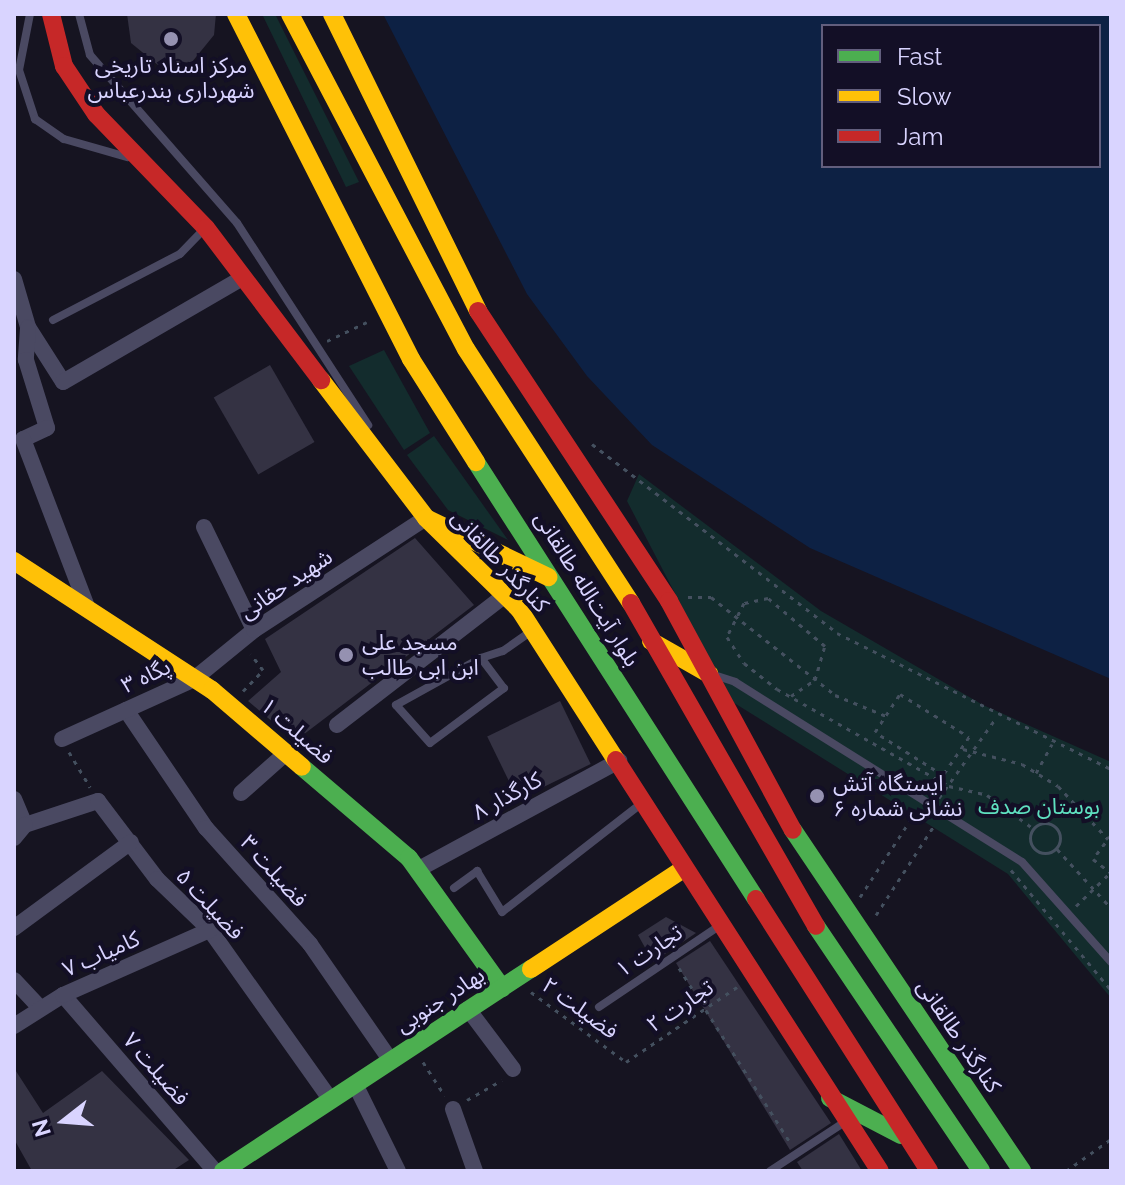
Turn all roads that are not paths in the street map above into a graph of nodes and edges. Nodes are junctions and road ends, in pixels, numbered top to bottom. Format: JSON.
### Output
{"nodes":[{"id":1,"x":30,"y":14,"type":"edge"},
{"id":2,"x":51,"y":14,"type":"edge"},
{"id":3,"x":79,"y":14,"type":"edge"},
{"id":4,"x":236,"y":14,"type":"edge"},
{"id":5,"x":290,"y":14,"type":"edge"},
{"id":6,"x":332,"y":14,"type":"edge"},
{"id":7,"x":148,"y":162,"type":"junction"},
{"id":8,"x":206,"y":228,"type":"junction"},
{"id":9,"x":244,"y":277,"type":"junction"},
{"id":10,"x":15,"y":284,"type":"edge"},
{"id":11,"x":53,"y":320,"type":"dead end"},
{"id":12,"x":28,"y":327,"type":"junction"},
{"id":13,"x":387,"y":468,"type":"junction"},
{"id":14,"x":426,"y":518,"type":"junction"},
{"id":15,"x":204,"y":527,"type":"dead end"},
{"id":16,"x":14,"y":561,"type":"edge"},
{"id":17,"x":557,"y":584,"type":"junction"},
{"id":18,"x":505,"y":595,"type":"junction"},
{"id":19,"x":88,"y":609,"type":"junction"},
{"id":20,"x":533,"y":630,"type":"junction"},
{"id":21,"x":248,"y":636,"type":"junction"},
{"id":22,"x":651,"y":641,"type":"junction"},
{"id":23,"x":481,"y":658,"type":"junction"},
{"id":24,"x":709,"y":674,"type":"junction"},
{"id":25,"x":194,"y":679,"type":"junction"},
{"id":26,"x":126,"y":710,"type":"junction"},
{"id":27,"x":337,"y":725,"type":"dead end"},
{"id":28,"x":62,"y":739,"type":"road end"},
{"id":29,"x":286,"y":753,"type":"junction"},
{"id":30,"x":619,"y":761,"type":"junction"},
{"id":31,"x":241,"y":793,"type":"dead end"},
{"id":32,"x":14,"y":799,"type":"edge"},
{"id":33,"x":643,"y":802,"type":"junction"},
{"id":34,"x":25,"y":825,"type":"junction"},
{"id":35,"x":14,"y":838,"type":"edge"},
{"id":36,"x":131,"y":842,"type":"junction"},
{"id":37,"x":417,"y":870,"type":"junction"},
{"id":38,"x":682,"y":870,"type":"junction"},
{"id":39,"x":454,"y":888,"type":"dead end"},
{"id":40,"x":719,"y":926,"type":"junction"},
{"id":41,"x":14,"y":928,"type":"edge"},
{"id":42,"x":210,"y":930,"type":"junction"},
{"id":43,"x":1111,"y":962,"type":"edge"},
{"id":44,"x":14,"y":980,"type":"edge"},
{"id":45,"x":508,"y":984,"type":"junction"},
{"id":46,"x":63,"y":995,"type":"junction"},
{"id":47,"x":39,"y":1007,"type":"junction"},
{"id":48,"x":599,"y":1007,"type":"dead end"},
{"id":49,"x":468,"y":1009,"type":"junction"},
{"id":50,"x":14,"y":1026,"type":"edge"},
{"id":51,"x":391,"y":1061,"type":"junction"},
{"id":52,"x":513,"y":1069,"type":"road end"},
{"id":53,"x":355,"y":1084,"type":"junction"},
{"id":54,"x":830,"y":1098,"type":"junction"},
{"id":55,"x":331,"y":1100,"type":"junction"},
{"id":56,"x":453,"y":1109,"type":"road end"},
{"id":57,"x":846,"y":1122,"type":"junction"},
{"id":58,"x":905,"y":1136,"type":"junction"},
{"id":59,"x":243,"y":1165,"type":"edge"},
{"id":60,"x":215,"y":1171,"type":"edge"},
{"id":61,"x":223,"y":1171,"type":"edge"},
{"id":62,"x":398,"y":1171,"type":"edge"},
{"id":63,"x":475,"y":1171,"type":"edge"},
{"id":64,"x":770,"y":1171,"type":"edge"},
{"id":65,"x":880,"y":1171,"type":"edge"},
{"id":66,"x":929,"y":1171,"type":"edge"},
{"id":67,"x":981,"y":1171,"type":"edge"},
{"id":68,"x":1022,"y":1171,"type":"edge"}],
"edges":[{"from":1,"to":7,"type":"lane"},
{"from":2,"to":7,"type":"main road","name":"کنارگذر طالقانی"},
{"from":3,"to":13,"type":"lane"},
{"from":4,"to":17,"type":"main road","name":"بلوار آیت‌الله طالقانی"},
{"from":5,"to":22,"type":"main road","name":"بلوار آیت‌الله طالقانی"},
{"from":6,"to":24,"type":"main road","name":"کنارگذر طالقانی"},
{"from":7,"to":8,"type":"main road","name":"کنارگذر طالقانی"},
{"from":8,"to":9,"type":"main road","name":"کنارگذر طالقانی"},
{"from":8,"to":11,"type":"lane"},
{"from":9,"to":12,"type":"street"},
{"from":9,"to":13,"type":"main road","name":"کنارگذر طالقانی"},
{"from":10,"to":12,"type":"street"},
{"from":12,"to":19,"type":"street"},
{"from":13,"to":14,"type":"main road","name":"کنارگذر طالقانی"},
{"from":14,"to":17,"type":"main road"},
{"from":14,"to":18,"type":"main road","name":"کنارگذر طالقانی"},
{"from":14,"to":21,"type":"street","name":"شهید حقانی"},
{"from":15,"to":21,"type":"street"},
{"from":16,"to":19,"type":"main road","name":"فضیلت ۱"},
{"from":17,"to":58,"type":"main road","name":"بلوار آیت‌الله طالقانی"},
{"from":18,"to":20,"type":"main road","name":"کنارگذر طالقانی"},
{"from":18,"to":27,"type":"street"},
{"from":19,"to":25,"type":"main road","name":"فضیلت ۱"},
{"from":20,"to":23,"type":"lane"},
{"from":20,"to":30,"type":"main road","name":"کنارگذر طالقانی"},
{"from":21,"to":25,"type":"street","name":"پگاه ۳"},
{"from":22,"to":24,"type":"main road"},
{"from":22,"to":67,"type":"main road","name":"بلوار آیت‌الله طالقانی"},
{"from":23,"to":23,"type":"lane"},
{"from":24,"to":43,"type":"lane"},
{"from":24,"to":68,"type":"main road","name":"کنارگذر طالقانی"},
{"from":25,"to":26,"type":"street","name":"پگاه ۳"},
{"from":25,"to":29,"type":"main road","name":"فضیلت ۱"},
{"from":26,"to":28,"type":"street","name":"پگاه ۳"},
{"from":26,"to":51,"type":"street","name":"فضیلت ۳"},
{"from":29,"to":31,"type":"street"},
{"from":29,"to":37,"type":"main road","name":"فضیلت ۱"},
{"from":30,"to":33,"type":"main road","name":"کنارگذر طالقانی"},
{"from":30,"to":37,"type":"street","name":"کارگذار ۸"},
{"from":32,"to":34,"type":"street"},
{"from":33,"to":38,"type":"main road","name":"کنارگذر طالقانی"},
{"from":33,"to":39,"type":"lane"},
{"from":34,"to":35,"type":"street"},
{"from":34,"to":36,"type":"street","name":"فضیلت ۵"},
{"from":36,"to":41,"type":"street"},
{"from":36,"to":42,"type":"street","name":"فضیلت ۵"},
{"from":37,"to":45,"type":"main road","name":"فضیلت ۱"},
{"from":38,"to":40,"type":"main road","name":"کنارگذر طالقانی"},
{"from":38,"to":45,"type":"main road","name":"بهادر جنوبی"},
{"from":40,"to":48,"type":"lane","name":"تجارت ۱"},
{"from":40,"to":54,"type":"main road","name":"کنارگذر طالقانی"},
{"from":42,"to":46,"type":"street","name":"کامیاب ۷"},
{"from":42,"to":55,"type":"street","name":"فضیلت ۵"},
{"from":44,"to":47,"type":"street"},
{"from":45,"to":49,"type":"main road","name":"بهادر جنوبی"},
{"from":46,"to":47,"type":"street","name":"کامیاب ۷"},
{"from":46,"to":60,"type":"street","name":"فضیلت ۷"},
{"from":47,"to":50,"type":"street","name":"کامیاب ۷"},
{"from":49,"to":51,"type":"main road","name":"بهادر جنوبی"},
{"from":49,"to":52,"type":"street"},
{"from":51,"to":53,"type":"main road","name":"بهادر جنوبی"},
{"from":53,"to":55,"type":"main road","name":"بهادر جنوبی"},
{"from":53,"to":62,"type":"street"},
{"from":54,"to":57,"type":"main road","name":"کنارگذر طالقانی"},
{"from":54,"to":58,"type":"main road"},
{"from":55,"to":59,"type":"main road","name":"بهادر جنوبی"},
{"from":56,"to":63,"type":"street"},
{"from":57,"to":64,"type":"lane"},
{"from":57,"to":65,"type":"main road","name":"کنارگذر طالقانی"},
{"from":58,"to":66,"type":"main road","name":"بلوار آیت‌الله طالقانی"},
{"from":59,"to":61,"type":"main road","name":"بهادر جنوبی"}]}
